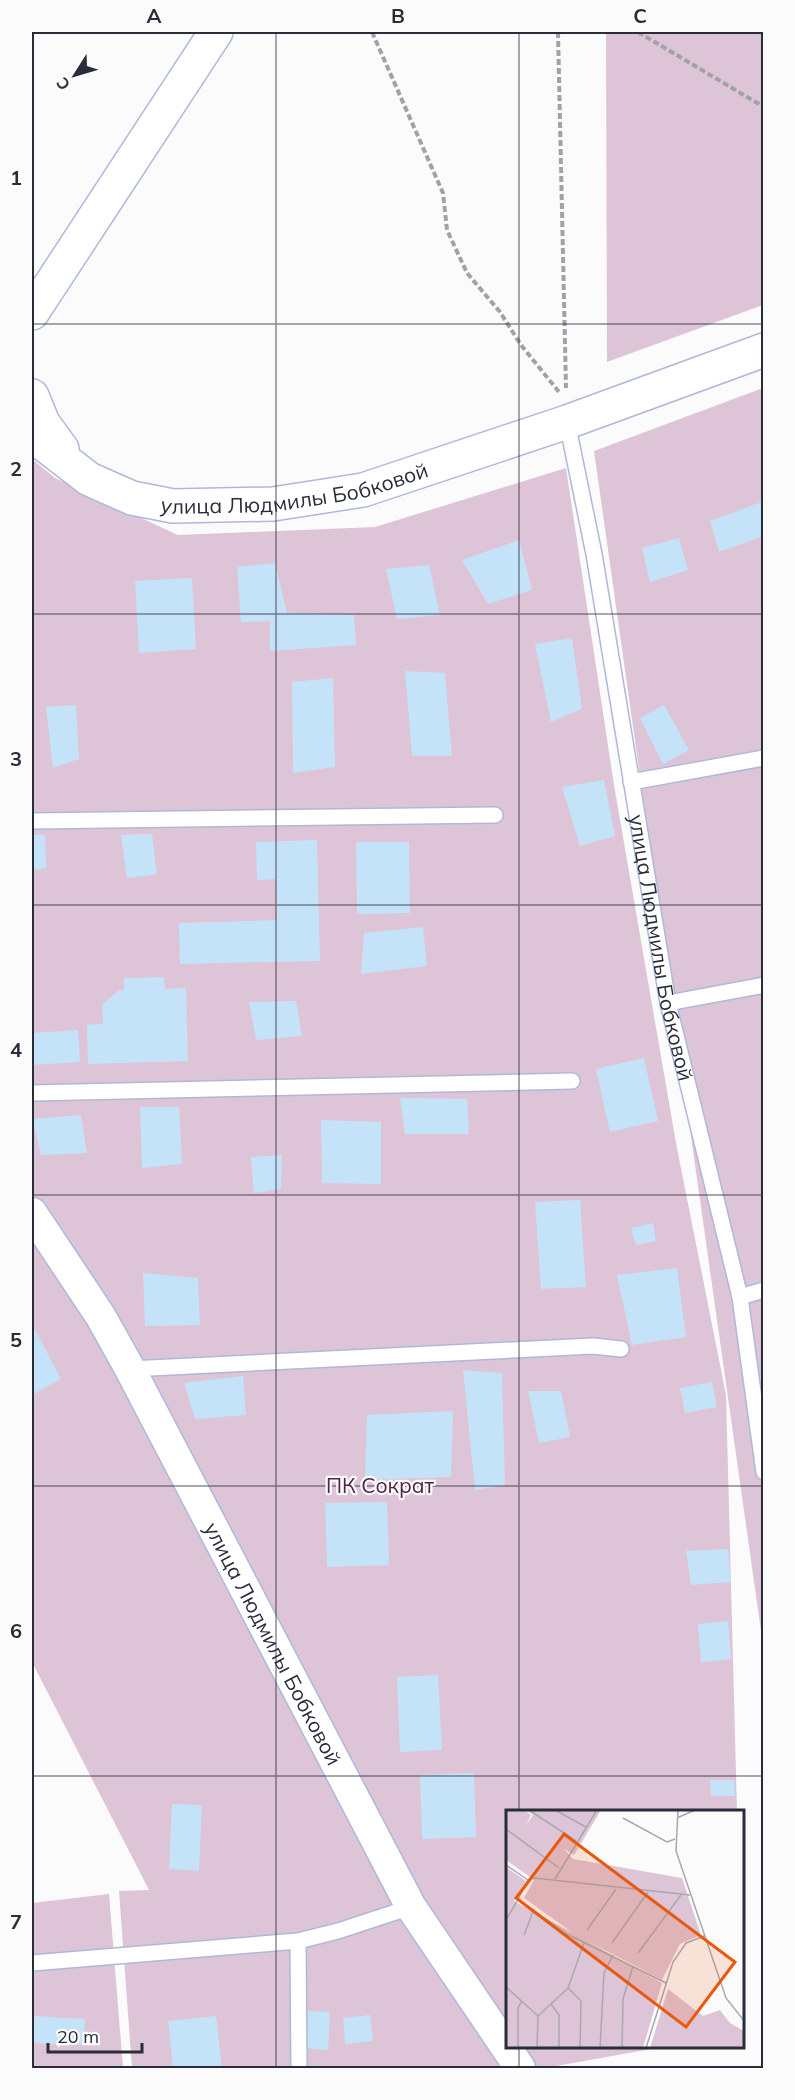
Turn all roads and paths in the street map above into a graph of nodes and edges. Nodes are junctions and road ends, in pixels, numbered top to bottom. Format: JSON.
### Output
{"nodes":[{"id":1,"x":216,"y":32,"type":"edge"},
{"id":2,"x":372,"y":32,"type":"edge"},
{"id":3,"x":558,"y":32,"type":"edge"},
{"id":4,"x":638,"y":32,"type":"edge"},
{"id":5,"x":764,"y":107,"type":"edge"},
{"id":6,"x":34,"y":315,"type":"edge"},
{"id":7,"x":764,"y":350,"type":"edge"},
{"id":8,"x":32,"y":396,"type":"edge"},
{"id":9,"x":567,"y":412,"type":"junction"},
{"id":10,"x":32,"y":435,"type":"edge"},
{"id":11,"x":32,"y":463,"type":"edge"},
{"id":12,"x":89,"y":479,"type":"junction"},
{"id":13,"x":764,"y":758,"type":"edge"},
{"id":14,"x":632,"y":782,"type":"junction"},
{"id":15,"x":495,"y":814,"type":"dead end"},
{"id":16,"x":32,"y":821,"type":"edge"},
{"id":17,"x":764,"y":985,"type":"edge"},
{"id":18,"x":668,"y":1003,"type":"junction"},
{"id":19,"x":572,"y":1082,"type":"dead end"},
{"id":20,"x":32,"y":1093,"type":"edge"},
{"id":21,"x":32,"y":1213,"type":"edge"},
{"id":22,"x":764,"y":1290,"type":"edge"},
{"id":23,"x":740,"y":1297,"type":"junction"},
{"id":24,"x":621,"y":1349,"type":"dead end"},
{"id":25,"x":130,"y":1369,"type":"junction"},
{"id":26,"x":764,"y":1472,"type":"edge"},
{"id":27,"x":411,"y":1907,"type":"junction"},
{"id":28,"x":297,"y":1941,"type":"junction"},
{"id":29,"x":32,"y":1963,"type":"edge"},
{"id":30,"x":506,"y":2047,"type":"edge"},
{"id":31,"x":507,"y":2049,"type":"edge"},
{"id":32,"x":299,"y":2068,"type":"edge"},
{"id":33,"x":520,"y":2068,"type":"edge"}],
"edges":[{"from":1,"to":6,"type":"main road"},
{"from":2,"to":9,"type":"path"},
{"from":3,"to":9,"type":"path"},
{"from":4,"to":5,"type":"path"},
{"from":7,"to":9,"type":"main road","name":"улица Людмилы Бобковой"},
{"from":8,"to":12,"type":"main road"},
{"from":9,"to":12,"type":"main road","name":"улица Людмилы Бобковой"},
{"from":9,"to":14,"type":"lane","name":"улица Людмилы Бобковой"},
{"from":10,"to":12,"type":"main road","name":"улица Людмилы Бобковой"},
{"from":11,"to":12,"type":"main road"},
{"from":13,"to":14,"type":"lane"},
{"from":14,"to":18,"type":"lane","name":"улица Людмилы Бобковой"},
{"from":15,"to":16,"type":"lane"},
{"from":17,"to":18,"type":"lane"},
{"from":18,"to":23,"type":"lane","name":"улица Людмилы Бобковой"},
{"from":19,"to":20,"type":"lane"},
{"from":21,"to":25,"type":"street","name":"улица Людмилы Бобковой"},
{"from":22,"to":23,"type":"lane"},
{"from":23,"to":26,"type":"lane","name":"улица Людмилы Бобковой"},
{"from":24,"to":25,"type":"lane"},
{"from":25,"to":27,"type":"street","name":"улица Людмилы Бобковой"},
{"from":27,"to":28,"type":"lane"},
{"from":27,"to":30,"type":"street","name":"улица Людмилы Бобковой"},
{"from":28,"to":29,"type":"lane"},
{"from":28,"to":32,"type":"lane"},
{"from":31,"to":33,"type":"street","name":"улица Людмилы Бобковой"}]}
